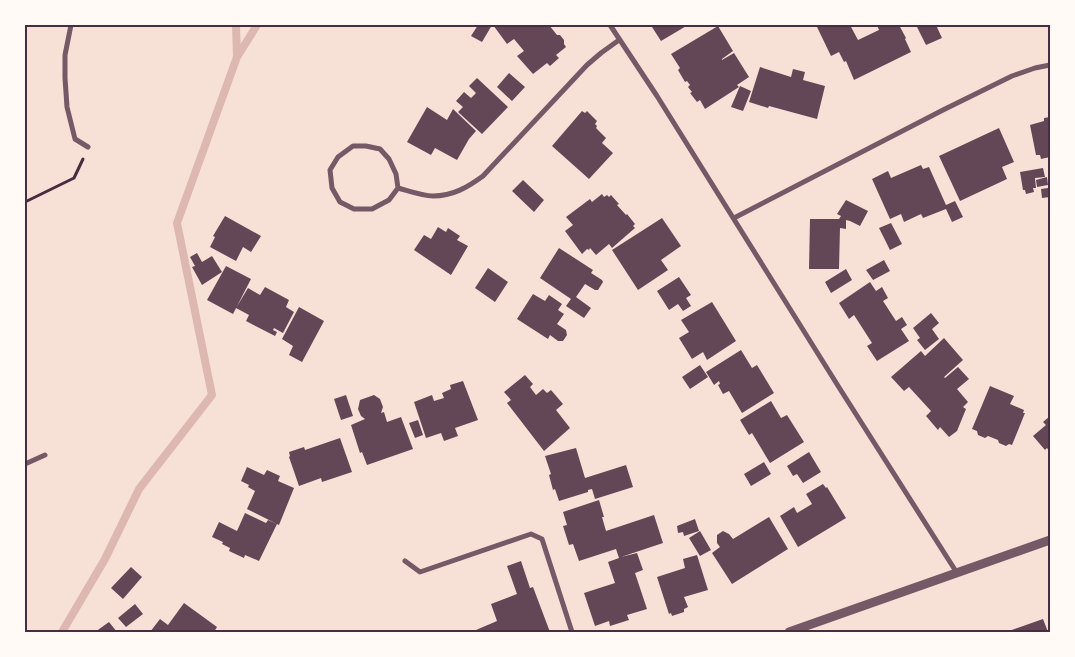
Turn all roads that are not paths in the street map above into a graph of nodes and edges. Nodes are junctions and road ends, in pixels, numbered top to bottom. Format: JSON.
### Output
{"nodes":[{"id":1,"x":71,"y":25,"type":"edge"},
{"id":2,"x":610,"y":25,"type":"edge"},
{"id":3,"x":619,"y":40,"type":"junction"},
{"id":4,"x":1050,"y":65,"type":"edge"},
{"id":5,"x":88,"y":147,"type":"road end"},
{"id":6,"x":398,"y":188,"type":"junction"},
{"id":7,"x":734,"y":218,"type":"junction"},
{"id":8,"x":45,"y":455,"type":"dead end"},
{"id":9,"x":25,"y":464,"type":"edge"},
{"id":10,"x":1050,"y":540,"type":"edge"},
{"id":11,"x":406,"y":561,"type":"dead end"},
{"id":12,"x":957,"y":573,"type":"junction"},
{"id":13,"x":572,"y":632,"type":"edge"},
{"id":14,"x":789,"y":632,"type":"edge"}],
"edges":[{"from":1,"to":5,"type":"street"},
{"from":2,"to":3,"type":"street"},
{"from":3,"to":6,"type":"street"},
{"from":3,"to":7,"type":"street"},
{"from":4,"to":7,"type":"street"},
{"from":6,"to":6,"type":"street"},
{"from":7,"to":12,"type":"street"},
{"from":8,"to":9,"type":"street"},
{"from":10,"to":12,"type":"street"},
{"from":11,"to":13,"type":"street"},
{"from":12,"to":14,"type":"street"}]}
